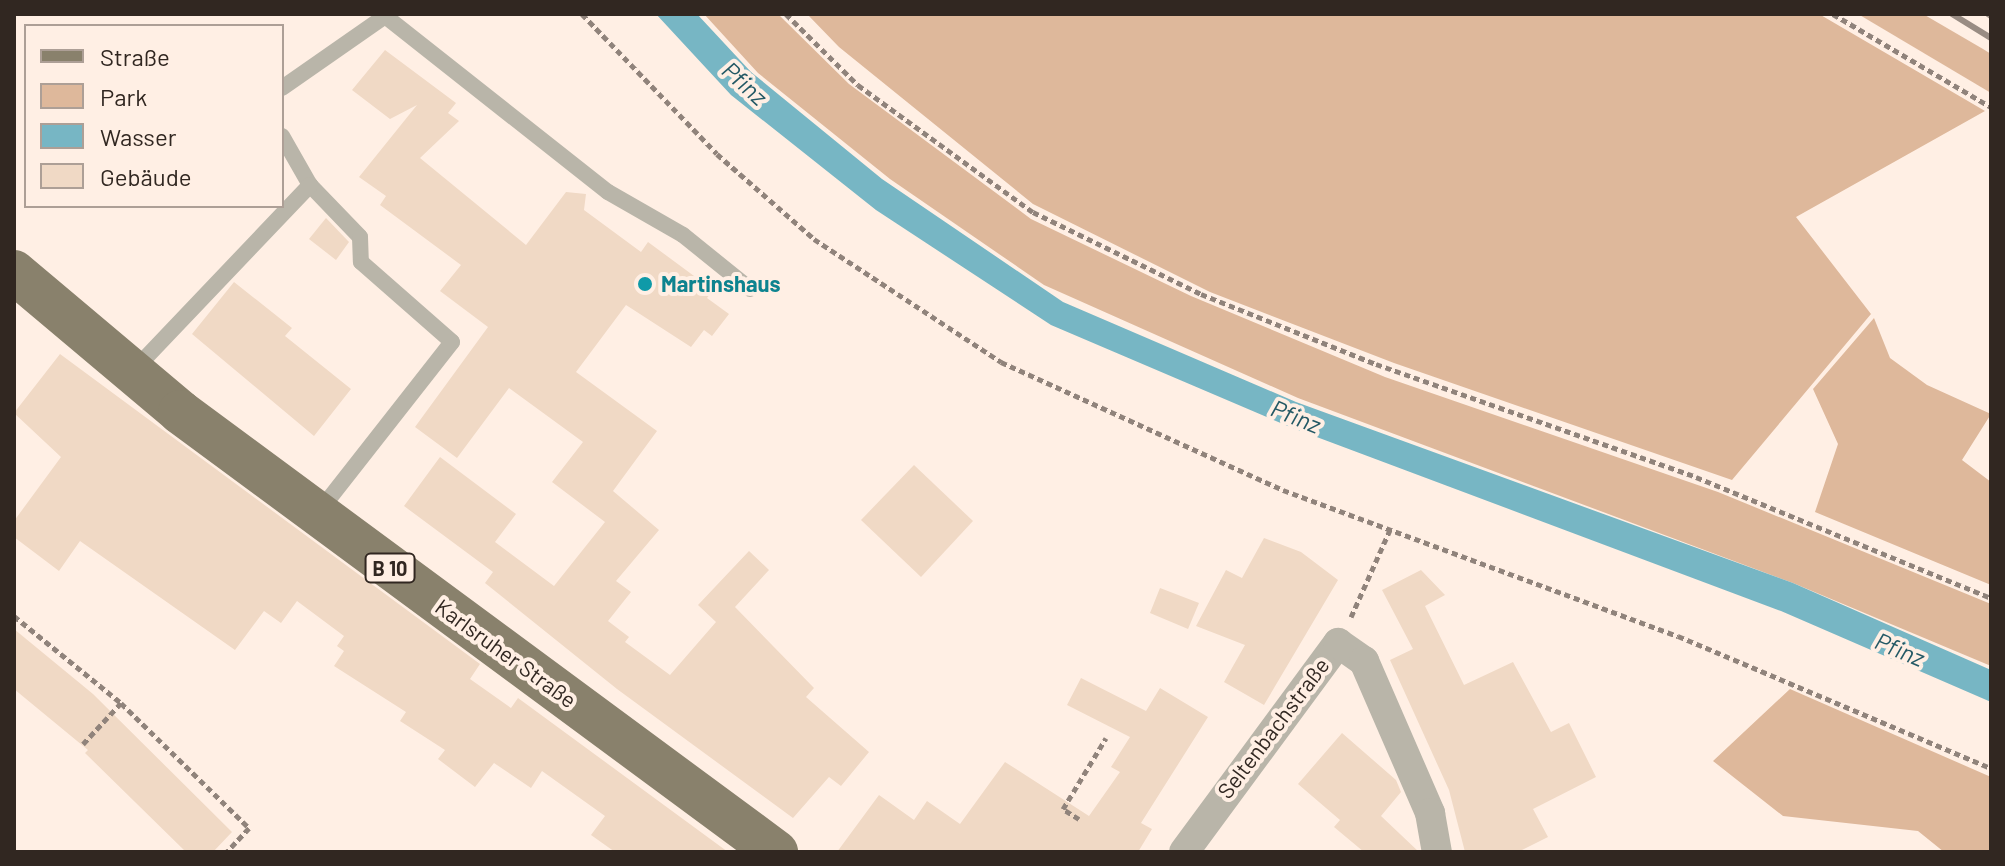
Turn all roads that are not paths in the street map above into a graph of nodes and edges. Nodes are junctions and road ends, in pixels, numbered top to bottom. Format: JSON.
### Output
{"nodes":[{"id":1,"x":386,"y":15,"type":"edge"},
{"id":2,"x":284,"y":87,"type":"edge"},
{"id":3,"x":284,"y":140,"type":"edge"},
{"id":4,"x":310,"y":185,"type":"junction"},
{"id":5,"x":14,"y":272,"type":"edge"},
{"id":6,"x":750,"y":289,"type":"dead end"},
{"id":7,"x":132,"y":372,"type":"junction"},
{"id":8,"x":317,"y":514,"type":"junction"},
{"id":9,"x":763,"y":849,"type":"edge"},
{"id":10,"x":1184,"y":852,"type":"edge"},
{"id":11,"x":1437,"y":852,"type":"edge"}],
"edges":[{"from":1,"to":2,"type":"lane"},
{"from":1,"to":6,"type":"lane"},
{"from":3,"to":4,"type":"lane"},
{"from":4,"to":7,"type":"lane"},
{"from":4,"to":8,"type":"lane"},
{"from":5,"to":7,"type":"main road","name":"Karlsruher Straße","number":"B 10"},
{"from":7,"to":8,"type":"main road","name":"Karlsruher Straße","number":"B 10"},
{"from":8,"to":9,"type":"main road","name":"Karlsruher Straße","number":"B 10"},
{"from":10,"to":11,"type":"street","name":"Seltenbachstraße"}]}
